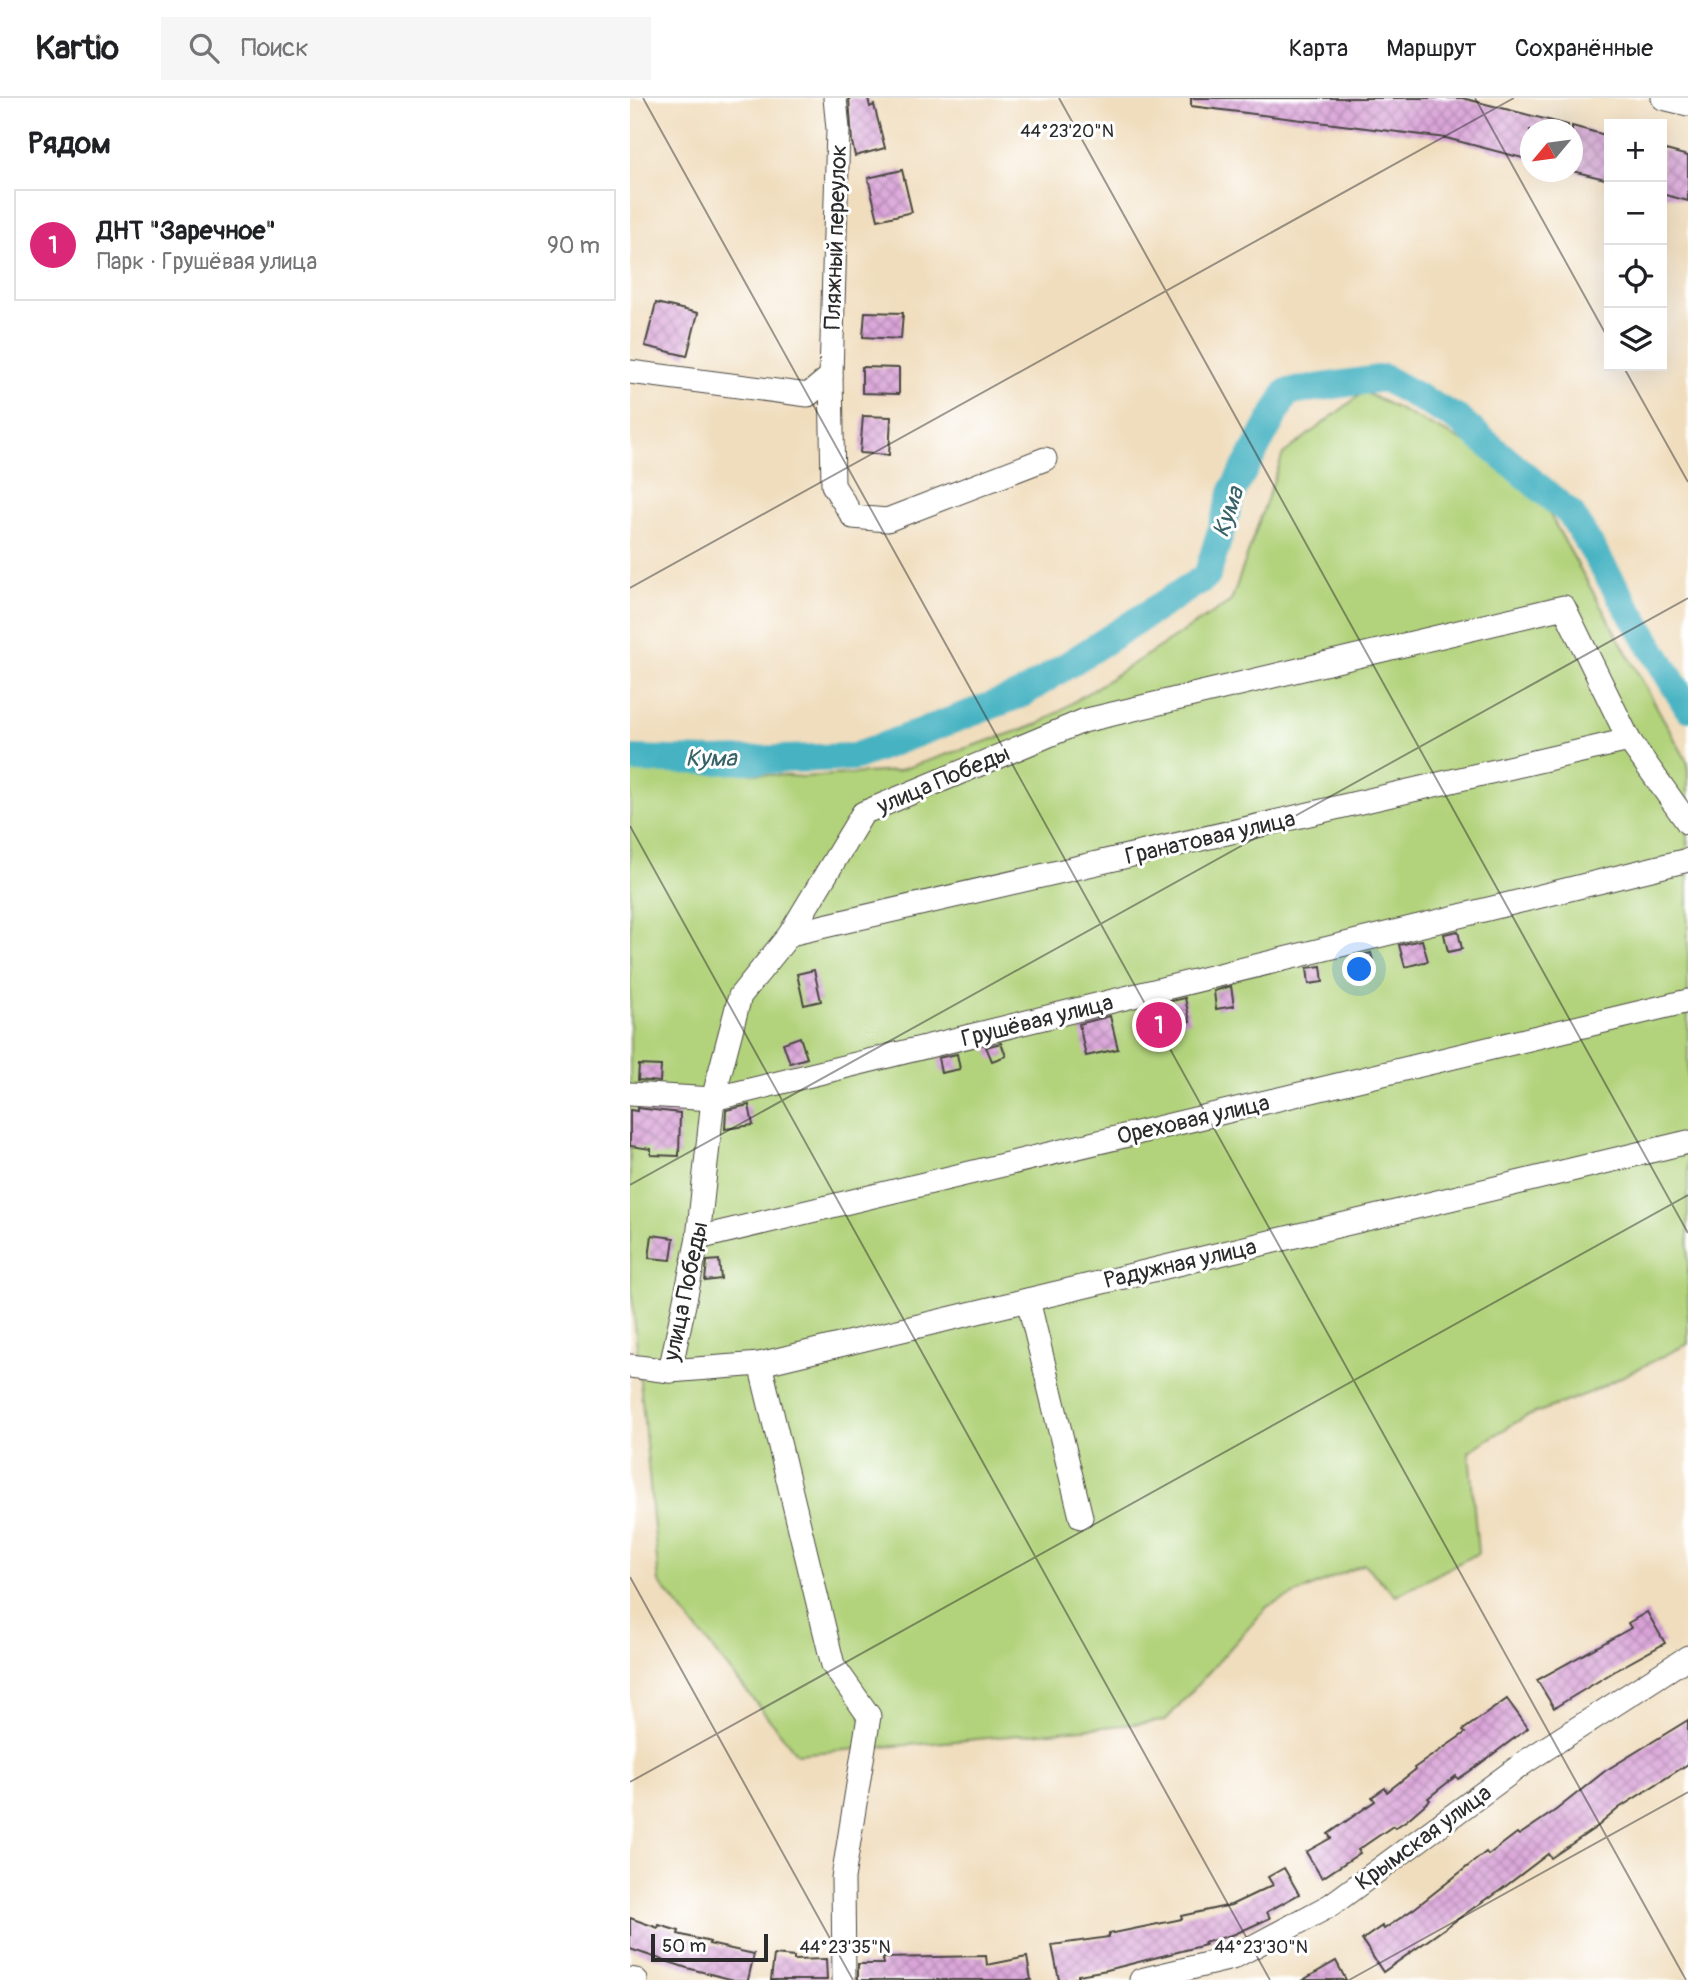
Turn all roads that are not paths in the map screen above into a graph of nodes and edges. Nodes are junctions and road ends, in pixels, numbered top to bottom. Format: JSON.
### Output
{"nodes":[{"id":1,"x":835,"y":98,"type":"edge"},
{"id":2,"x":1663,"y":98,"type":"edge"},
{"id":3,"x":1688,"y":104,"type":"edge"},
{"id":4,"x":630,"y":372,"type":"edge"},
{"id":5,"x":831,"y":376,"type":"junction"},
{"id":6,"x":1045,"y":459,"type":"dead end"},
{"id":7,"x":1629,"y":740,"type":"junction"},
{"id":8,"x":1688,"y":823,"type":"edge"},
{"id":9,"x":1688,"y":860,"type":"edge"},
{"id":10,"x":790,"y":934,"type":"junction"},
{"id":11,"x":1688,"y":1001,"type":"edge"},
{"id":12,"x":630,"y":1094,"type":"edge"},
{"id":13,"x":713,"y":1099,"type":"junction"},
{"id":14,"x":1688,"y":1142,"type":"edge"},
{"id":15,"x":698,"y":1238,"type":"junction"},
{"id":16,"x":1028,"y":1300,"type":"junction"},
{"id":17,"x":760,"y":1364,"type":"junction"},
{"id":18,"x":630,"y":1366,"type":"edge"},
{"id":19,"x":670,"y":1371,"type":"junction"},
{"id":20,"x":1081,"y":1517,"type":"dead end"},
{"id":21,"x":1688,"y":1657,"type":"edge"},
{"id":22,"x":630,"y":1979,"type":"edge"},
{"id":23,"x":636,"y":1980,"type":"edge"},
{"id":24,"x":844,"y":1980,"type":"edge"},
{"id":25,"x":1141,"y":1980,"type":"edge"}],
"edges":[{"from":1,"to":5,"type":"street","name":"Пляжный переулок"},
{"from":2,"to":3,"type":"street"},
{"from":4,"to":5,"type":"street"},
{"from":5,"to":6,"type":"street","name":"Пляжный переулок"},
{"from":7,"to":8,"type":"street"},
{"from":7,"to":10,"type":"street","name":"Гранатовая улица"},
{"from":7,"to":10,"type":"street","name":"улица Победы"},
{"from":9,"to":13,"type":"street","name":"Грушёвая улица"},
{"from":10,"to":13,"type":"street","name":"улица Победы"},
{"from":11,"to":15,"type":"street","name":"Ореховая улица"},
{"from":12,"to":13,"type":"street","name":"Грушёвая улица"},
{"from":13,"to":15,"type":"street","name":"улица Победы"},
{"from":14,"to":16,"type":"street","name":"Радужная улица"},
{"from":15,"to":19,"type":"street","name":"улица Победы"},
{"from":16,"to":17,"type":"street","name":"Радужная улица"},
{"from":16,"to":20,"type":"street"},
{"from":17,"to":19,"type":"street","name":"Радужная улица"},
{"from":17,"to":24,"type":"street"},
{"from":18,"to":19,"type":"street","name":"улица Победы"},
{"from":21,"to":25,"type":"street","name":"Крымская улица"},
{"from":22,"to":23,"type":"street"}]}
